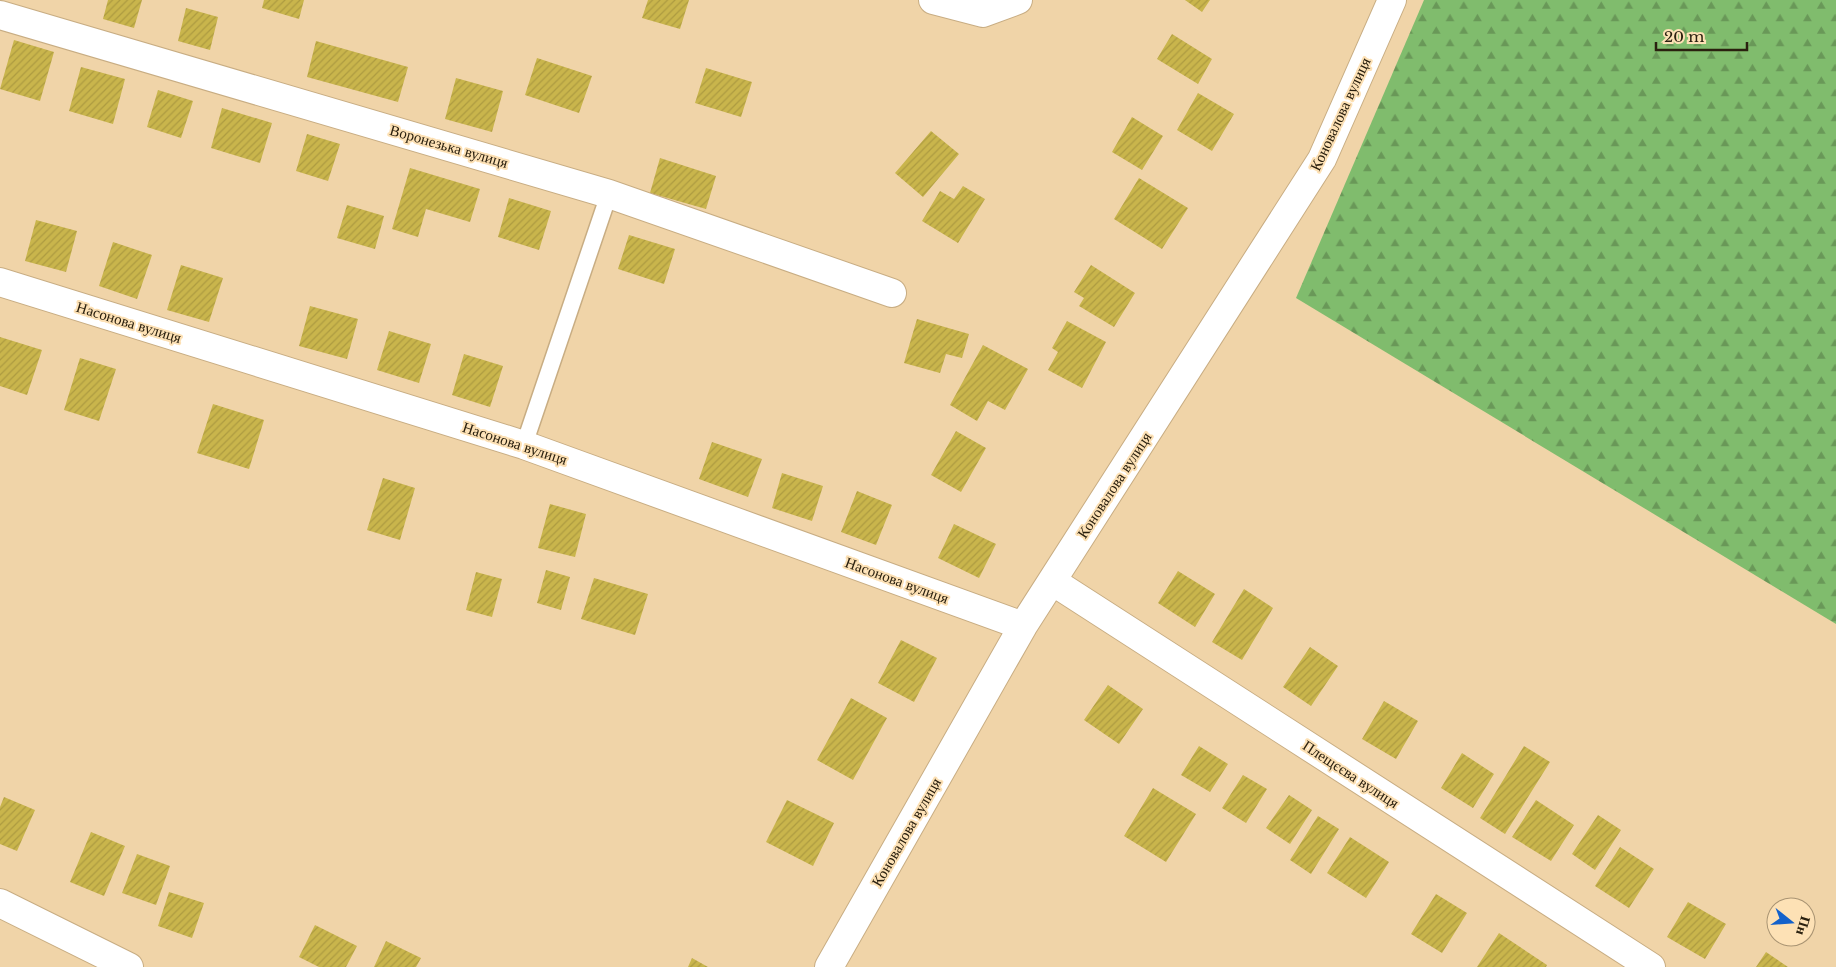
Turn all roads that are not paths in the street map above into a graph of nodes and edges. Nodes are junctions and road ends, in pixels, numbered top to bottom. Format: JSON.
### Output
{"nodes":[{"id":1,"x":933,"y":0,"type":"edge"},
{"id":2,"x":1018,"y":0,"type":"edge"},
{"id":3,"x":1392,"y":0,"type":"edge"},
{"id":4,"x":0,"y":14,"type":"edge"},
{"id":5,"x":609,"y":194,"type":"junction"},
{"id":6,"x":0,"y":282,"type":"edge"},
{"id":7,"x":892,"y":293,"type":"dead end"},
{"id":8,"x":524,"y":444,"type":"junction"},
{"id":9,"x":1052,"y":582,"type":"junction"},
{"id":10,"x":1024,"y":626,"type":"junction"},
{"id":11,"x":0,"y":903,"type":"edge"},
{"id":12,"x":129,"y":967,"type":"edge"},
{"id":13,"x":829,"y":967,"type":"edge"},
{"id":14,"x":1651,"y":967,"type":"edge"}],
"edges":[{"from":1,"to":2,"type":"street"},
{"from":3,"to":9,"type":"street","name":"Коновалова вулиця"},
{"from":4,"to":5,"type":"street","name":"Воронезька вулиця"},
{"from":5,"to":7,"type":"street","name":"Воронезька вулиця"},
{"from":5,"to":8,"type":"lane"},
{"from":6,"to":8,"type":"street","name":"Насонова вулиця"},
{"from":8,"to":10,"type":"street","name":"Насонова вулиця"},
{"from":9,"to":10,"type":"street","name":"Коновалова вулиця"},
{"from":9,"to":14,"type":"street","name":"Плещєєва вулиця"},
{"from":10,"to":13,"type":"street","name":"Коновалова вулиця"},
{"from":11,"to":12,"type":"street"}]}
